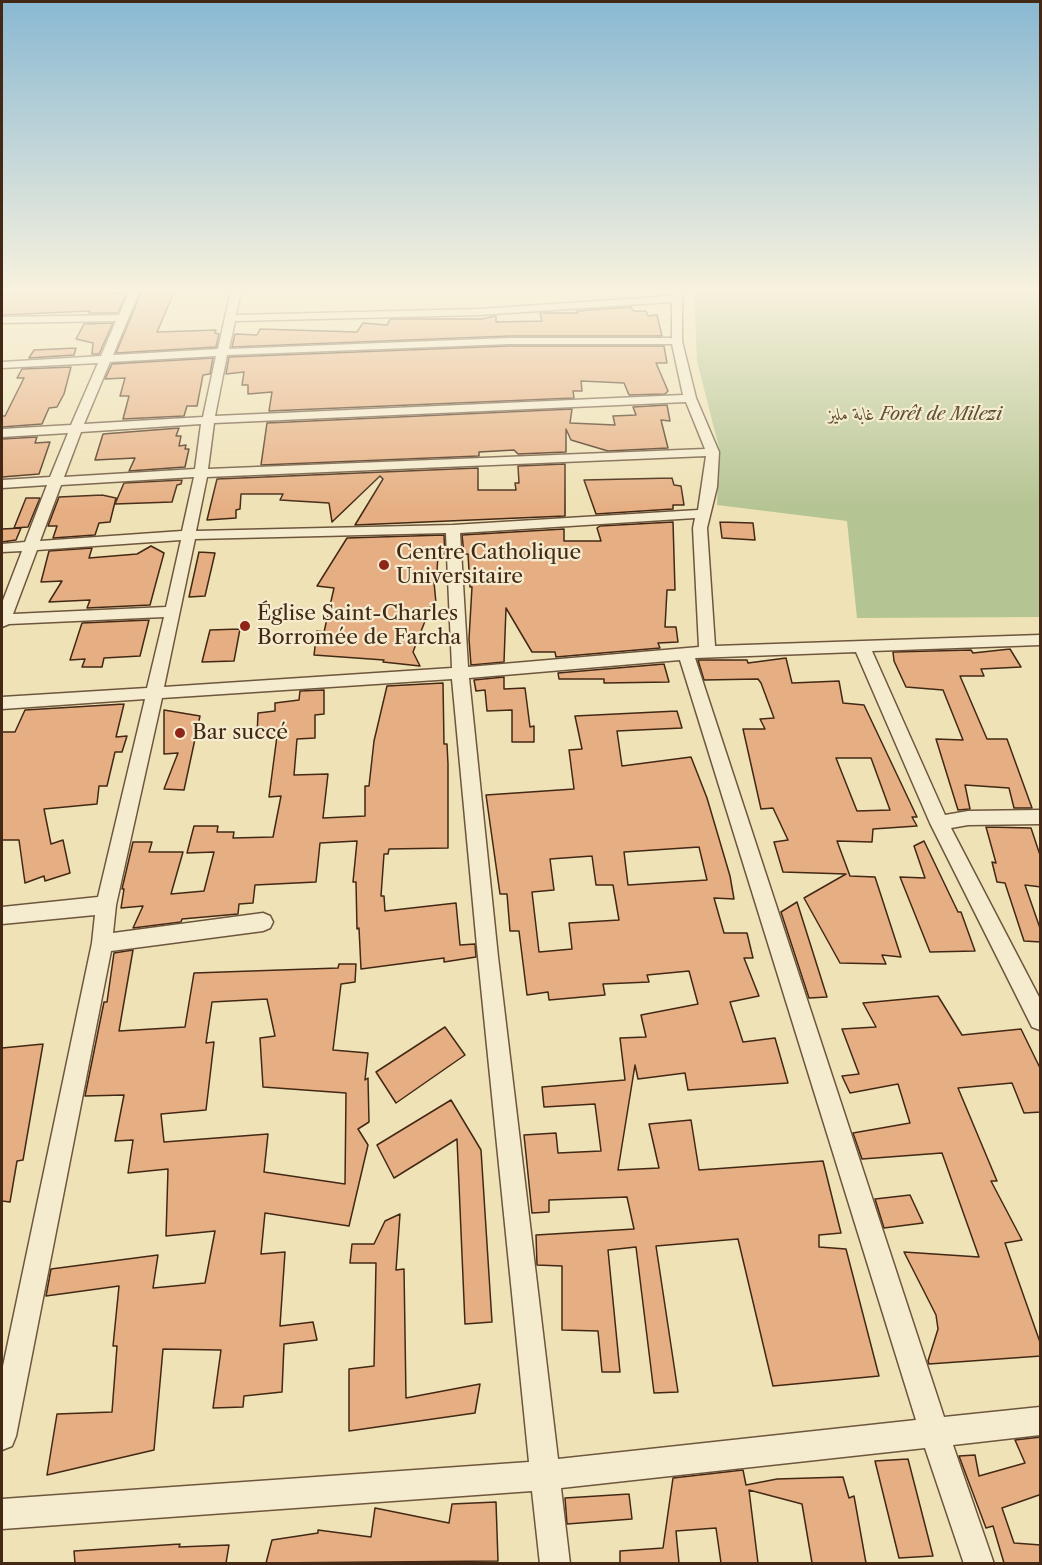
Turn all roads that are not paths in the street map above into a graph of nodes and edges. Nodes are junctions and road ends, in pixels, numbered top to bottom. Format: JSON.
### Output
{"nodes":[{"id":1,"x":32,"y":363,"type":"edge"},
{"id":2,"x":105,"y":363,"type":"edge"},
{"id":3,"x":220,"y":363,"type":"edge"},
{"id":4,"x":682,"y":363,"type":"edge"},
{"id":5,"x":2,"y":365,"type":"edge"},
{"id":6,"x":690,"y":398,"type":"junction"},
{"id":7,"x":208,"y":420,"type":"junction"},
{"id":8,"x":75,"y":430,"type":"junction"},
{"id":9,"x":2,"y":433,"type":"edge"},
{"id":10,"x":713,"y":452,"type":"junction"},
{"id":11,"x":201,"y":473,"type":"junction"},
{"id":12,"x":57,"y":481,"type":"junction"},
{"id":13,"x":2,"y":484,"type":"edge"},
{"id":14,"x":702,"y":514,"type":"junction"},
{"id":15,"x":453,"y":529,"type":"junction"},
{"id":16,"x":187,"y":535,"type":"junction"},
{"id":17,"x":31,"y":547,"type":"junction"},
{"id":18,"x":2,"y":548,"type":"edge"},
{"id":19,"x":173,"y":612,"type":"junction"},
{"id":20,"x":2,"y":620,"type":"edge"},
{"id":21,"x":1041,"y":640,"type":"edge"},
{"id":22,"x":862,"y":647,"type":"junction"},
{"id":23,"x":696,"y":653,"type":"junction"},
{"id":24,"x":460,"y":673,"type":"junction"},
{"id":25,"x":153,"y":694,"type":"junction"},
{"id":26,"x":2,"y":703,"type":"edge"},
{"id":27,"x":1041,"y":818,"type":"edge"},
{"id":28,"x":939,"y":823,"type":"junction"},
{"id":29,"x":106,"y":905,"type":"junction"},
{"id":30,"x":2,"y":915,"type":"edge"},
{"id":31,"x":263,"y":922,"type":"dead end"},
{"id":32,"x":102,"y":943,"type":"junction"},
{"id":33,"x":1041,"y":1020,"type":"edge"},
{"id":34,"x":1041,"y":1421,"type":"edge"},
{"id":35,"x":934,"y":1431,"type":"junction"},
{"id":36,"x":2,"y":1436,"type":"edge"},
{"id":37,"x":547,"y":1475,"type":"junction"},
{"id":38,"x":2,"y":1514,"type":"edge"},
{"id":39,"x":555,"y":1563,"type":"edge"},
{"id":40,"x":979,"y":1563,"type":"edge"}],
"edges":[{"from":1,"to":5,"type":"street"},
{"from":2,"to":8,"type":"street"},
{"from":3,"to":7,"type":"street"},
{"from":4,"to":6,"type":"street"},
{"from":6,"to":7,"type":"street"},
{"from":6,"to":10,"type":"street"},
{"from":7,"to":8,"type":"street"},
{"from":7,"to":11,"type":"street"},
{"from":8,"to":9,"type":"street"},
{"from":8,"to":12,"type":"street"},
{"from":10,"to":11,"type":"street"},
{"from":10,"to":14,"type":"street"},
{"from":11,"to":12,"type":"street"},
{"from":11,"to":16,"type":"street"},
{"from":12,"to":13,"type":"street"},
{"from":12,"to":17,"type":"street"},
{"from":14,"to":15,"type":"street"},
{"from":14,"to":23,"type":"street"},
{"from":15,"to":16,"type":"street"},
{"from":15,"to":24,"type":"street"},
{"from":16,"to":17,"type":"street"},
{"from":16,"to":19,"type":"street"},
{"from":17,"to":18,"type":"street"},
{"from":17,"to":20,"type":"street"},
{"from":19,"to":20,"type":"street"},
{"from":19,"to":25,"type":"street"},
{"from":21,"to":22,"type":"street"},
{"from":22,"to":23,"type":"street"},
{"from":22,"to":28,"type":"street"},
{"from":23,"to":24,"type":"street"},
{"from":23,"to":35,"type":"street"},
{"from":24,"to":25,"type":"street"},
{"from":24,"to":37,"type":"street"},
{"from":25,"to":26,"type":"street"},
{"from":25,"to":29,"type":"street"},
{"from":27,"to":28,"type":"street"},
{"from":28,"to":33,"type":"street"},
{"from":29,"to":30,"type":"street"},
{"from":29,"to":32,"type":"street"},
{"from":31,"to":32,"type":"street"},
{"from":32,"to":36,"type":"street"},
{"from":34,"to":35,"type":"street"},
{"from":35,"to":37,"type":"street"},
{"from":35,"to":40,"type":"street"},
{"from":37,"to":38,"type":"street"},
{"from":37,"to":39,"type":"street"}]}
